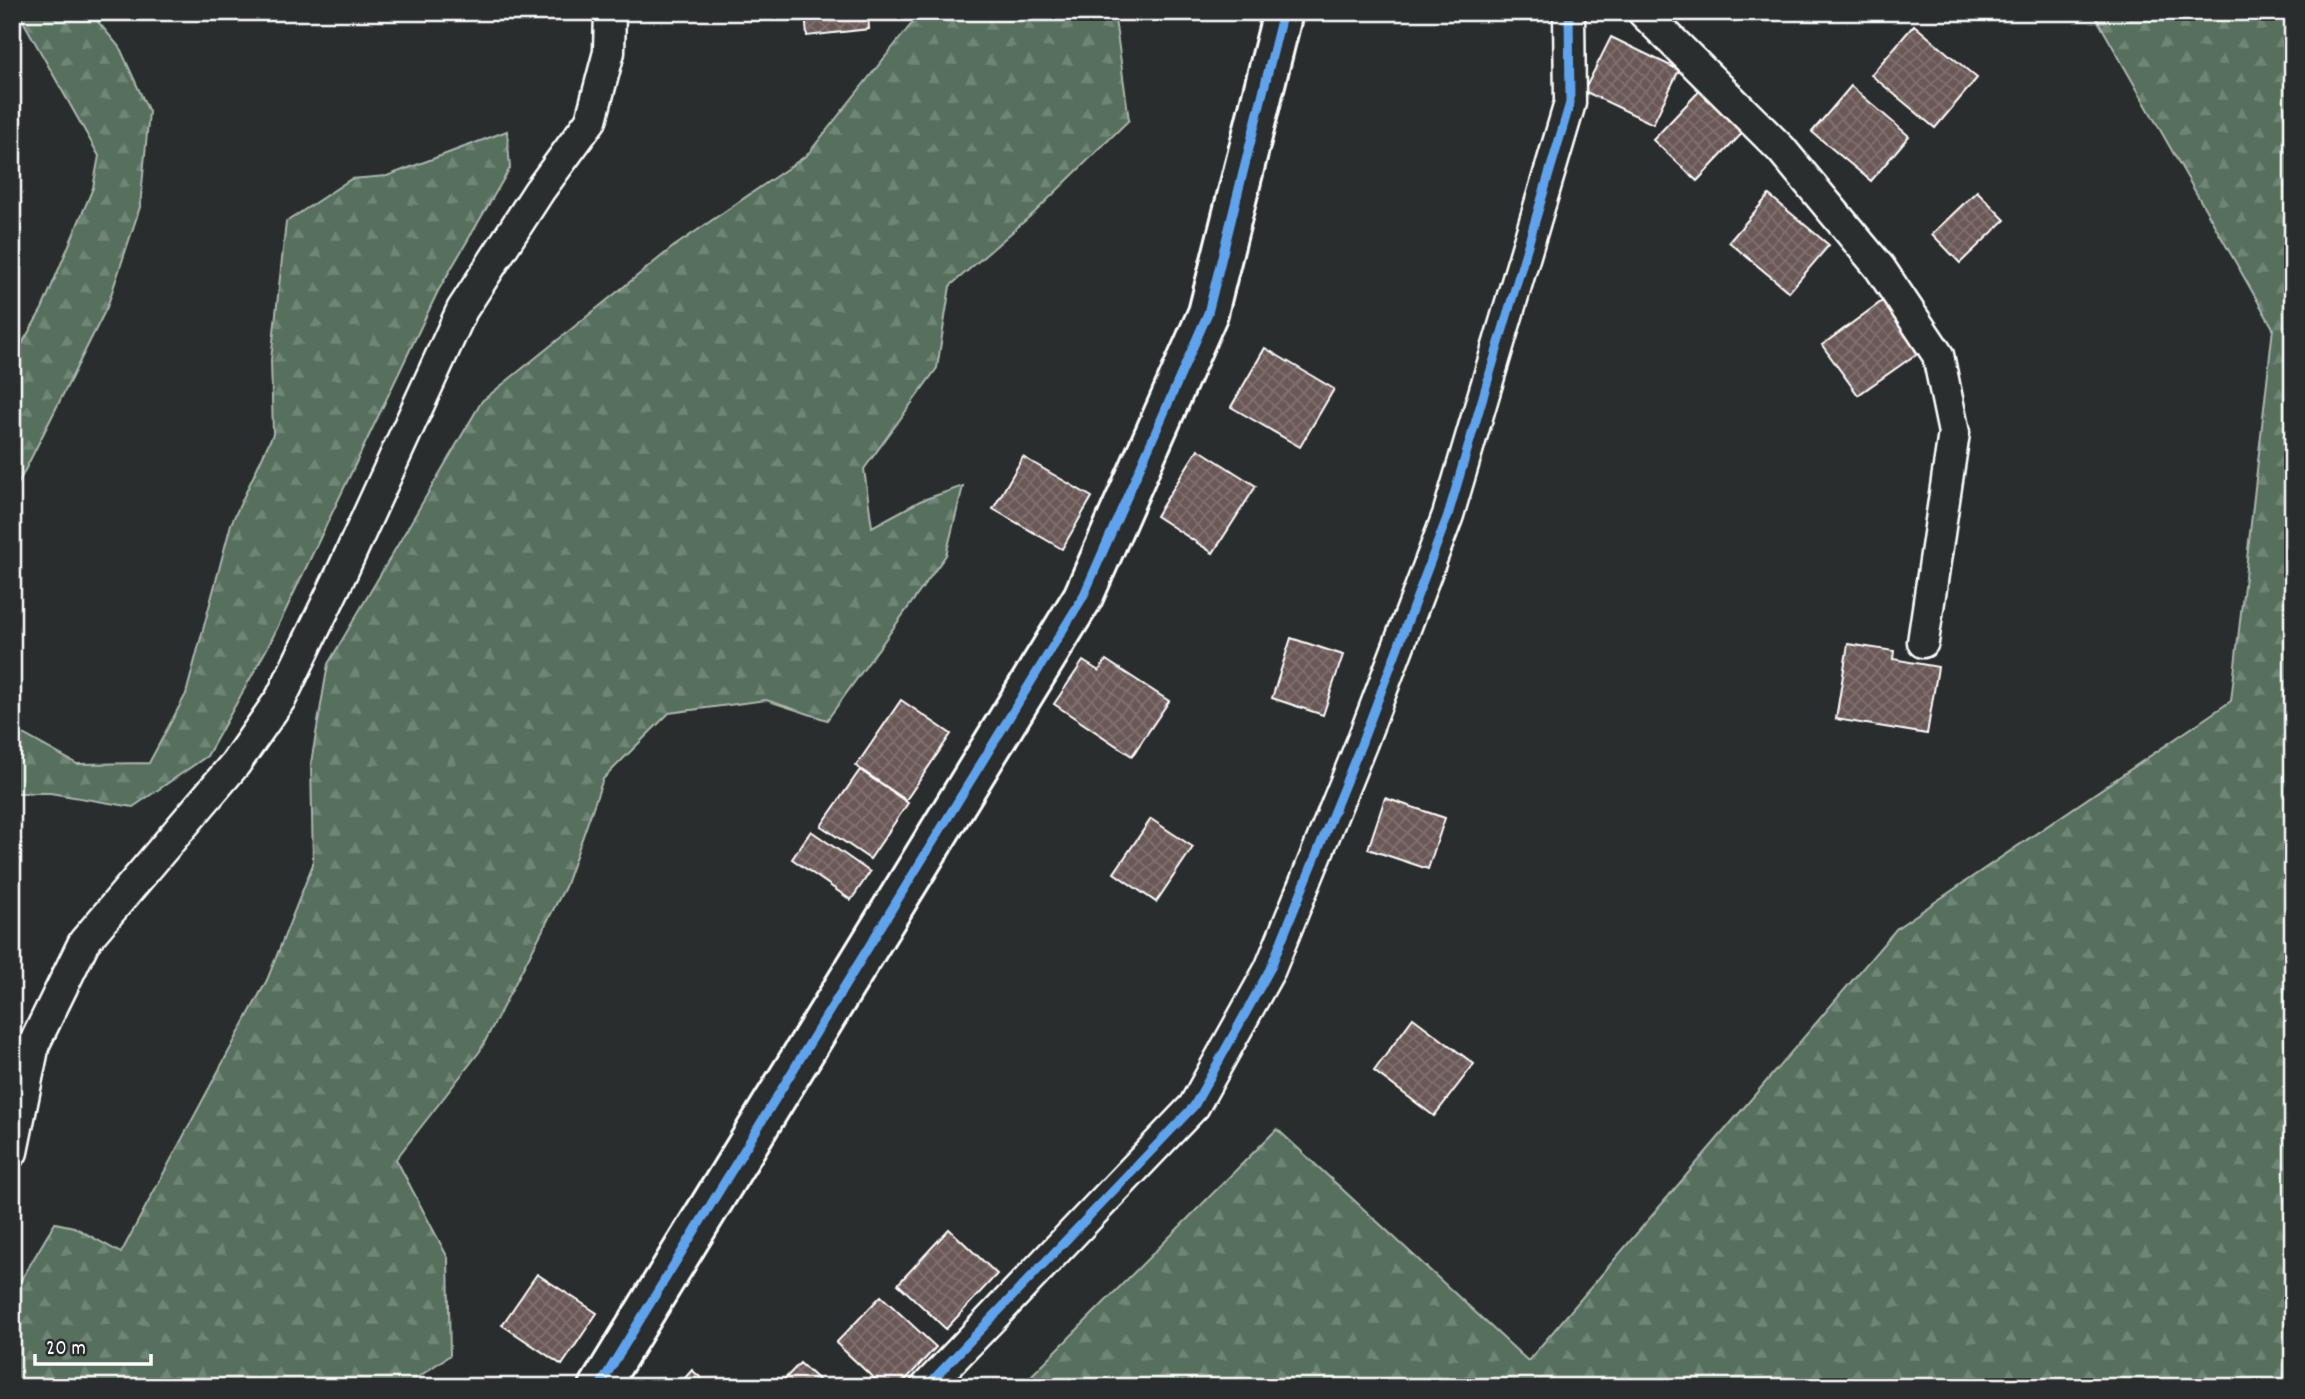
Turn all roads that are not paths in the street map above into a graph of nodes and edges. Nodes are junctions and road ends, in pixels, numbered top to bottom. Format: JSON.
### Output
{"nodes":[{"id":1,"x":610,"y":12,"type":"edge"},
{"id":2,"x":1283,"y":12,"type":"edge"},
{"id":3,"x":1569,"y":12,"type":"edge"},
{"id":4,"x":1643,"y":12,"type":"edge"},
{"id":5,"x":1923,"y":642,"type":"dead end"},
{"id":6,"x":12,"y":1152,"type":"edge"},
{"id":7,"x":599,"y":1387,"type":"edge"},
{"id":8,"x":926,"y":1387,"type":"edge"}],
"edges":[{"from":1,"to":6,"type":"street"},
{"from":2,"to":7,"type":"street"},
{"from":3,"to":8,"type":"street"},
{"from":4,"to":5,"type":"street"}]}
